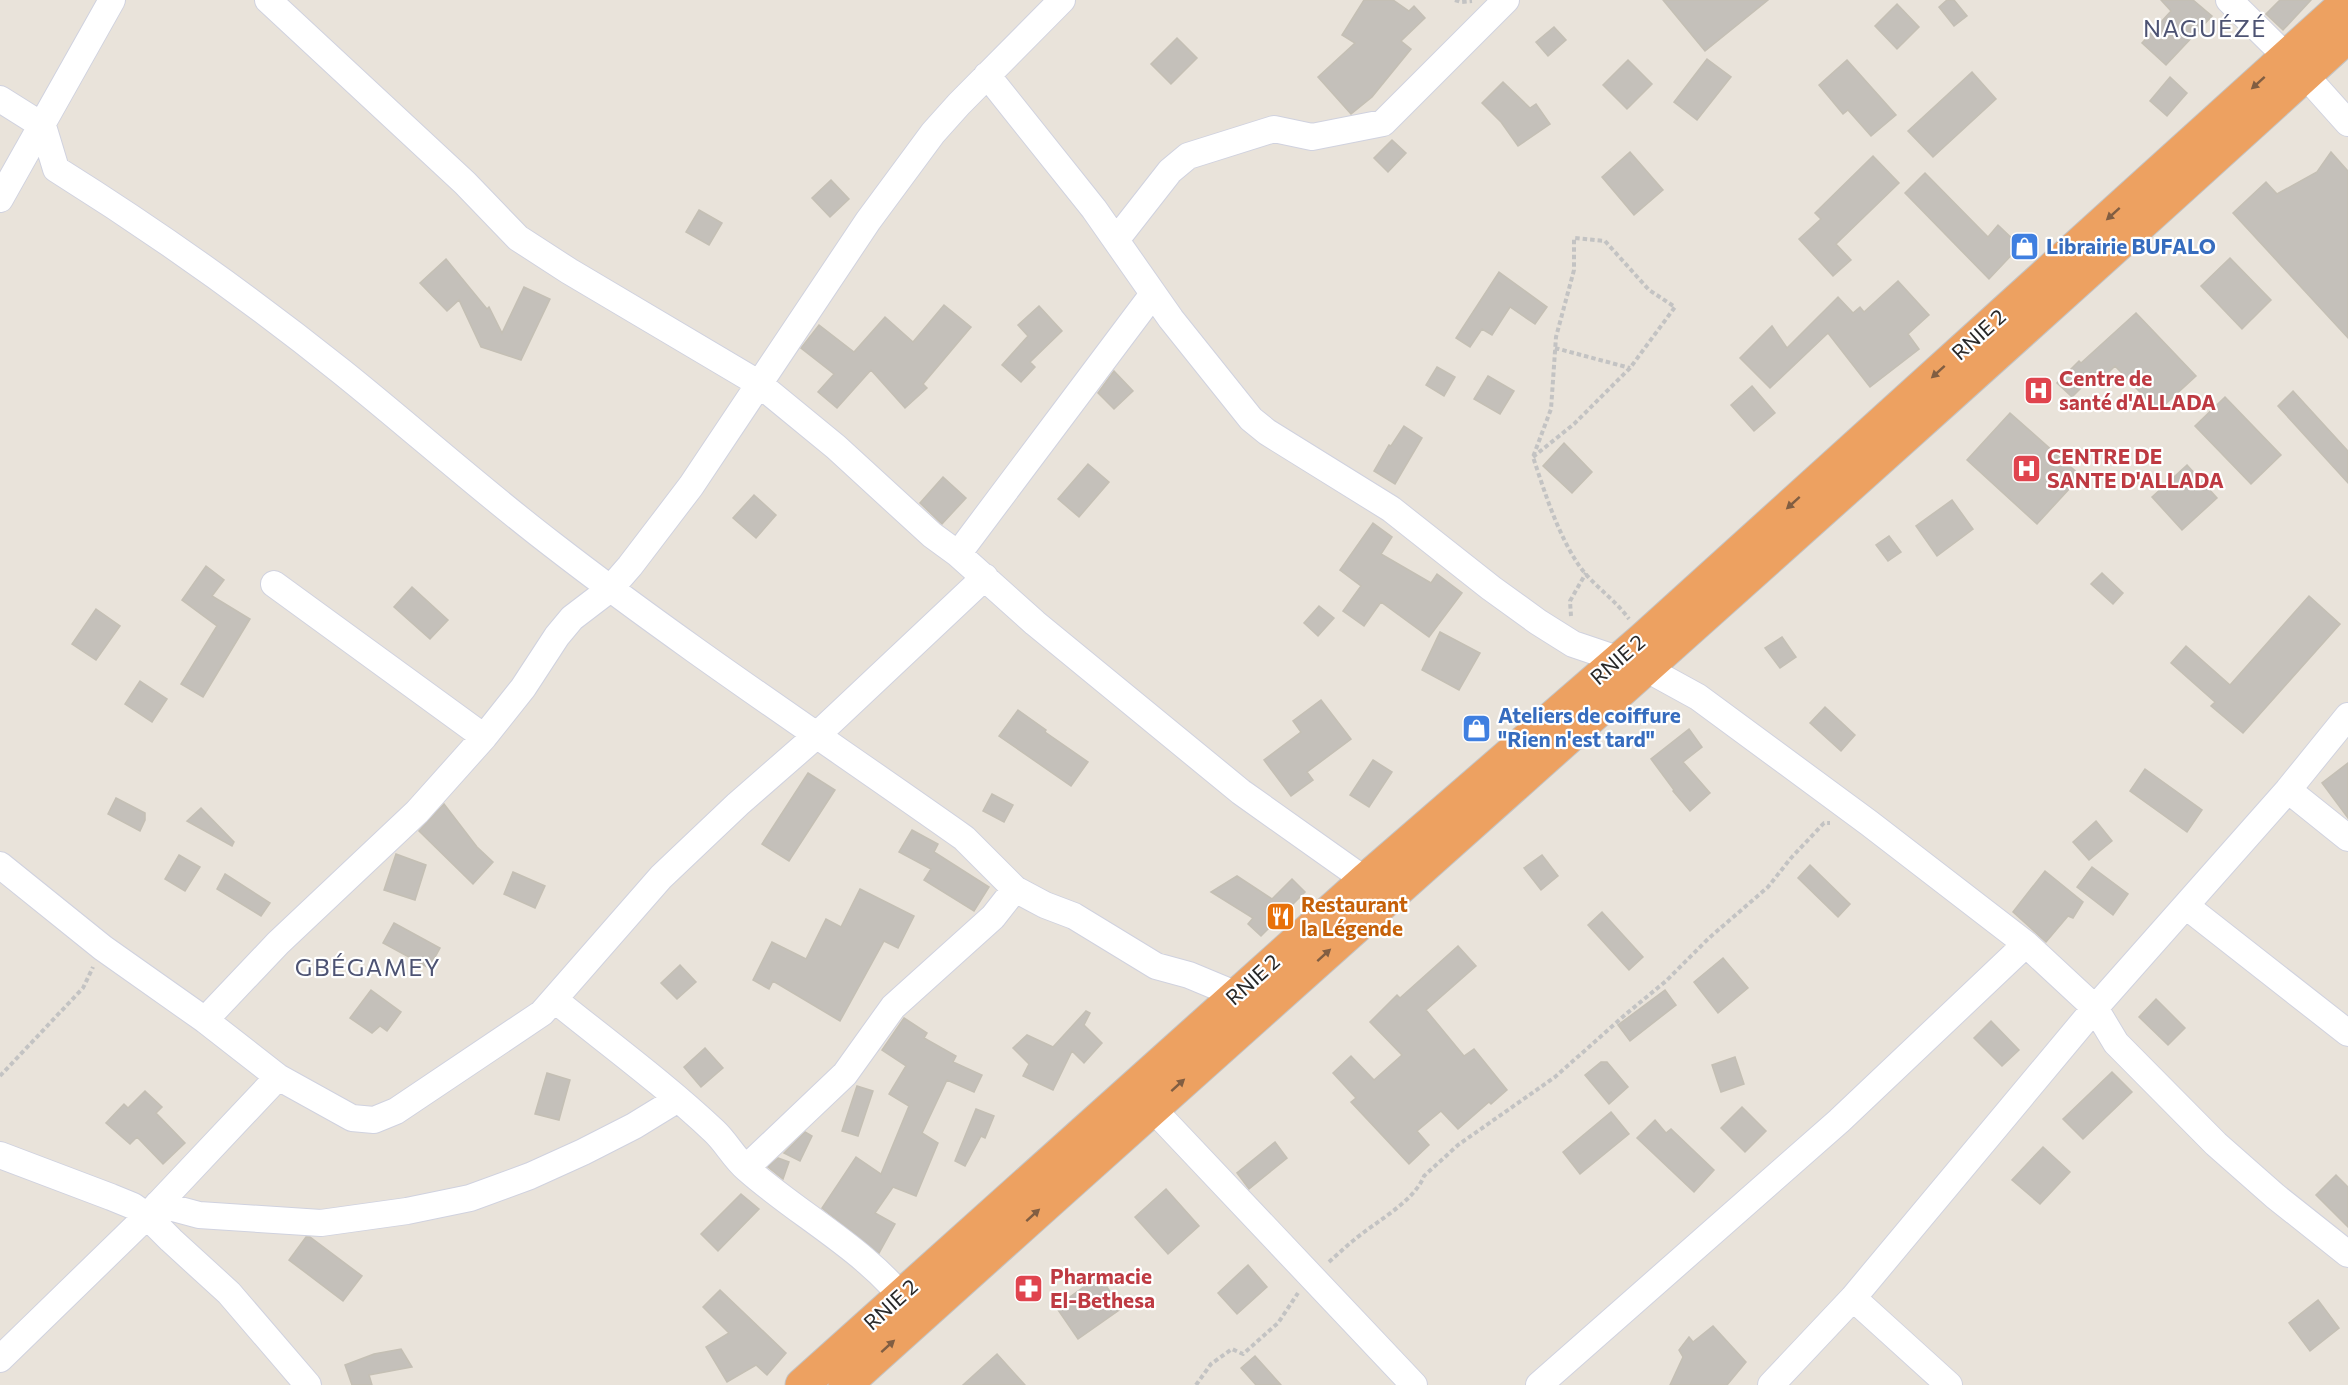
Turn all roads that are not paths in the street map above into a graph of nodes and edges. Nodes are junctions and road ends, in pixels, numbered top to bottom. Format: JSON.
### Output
{"nodes":[{"id":1,"x":112,"y":0,"type":"edge"},
{"id":2,"x":268,"y":0,"type":"edge"},
{"id":3,"x":1062,"y":0,"type":"edge"},
{"id":4,"x":1506,"y":0,"type":"edge"},
{"id":5,"x":2232,"y":1,"type":"edge"},
{"id":6,"x":2348,"y":1,"type":"edge"},
{"id":7,"x":2348,"y":36,"type":"edge"},
{"id":8,"x":2296,"y":66,"type":"junction"},
{"id":9,"x":987,"y":75,"type":"junction"},
{"id":10,"x":0,"y":99,"type":"edge"},
{"id":11,"x":2348,"y":123,"type":"edge"},
{"id":12,"x":43,"y":126,"type":"junction"},
{"id":13,"x":56,"y":169,"type":"junction"},
{"id":14,"x":14,"y":175,"type":"junction"},
{"id":15,"x":0,"y":199,"type":"edge"},
{"id":16,"x":1116,"y":240,"type":"junction"},
{"id":17,"x":1153,"y":294,"type":"junction"},
{"id":18,"x":758,"y":383,"type":"junction"},
{"id":19,"x":958,"y":554,"type":"junction"},
{"id":20,"x":985,"y":577,"type":"junction"},
{"id":21,"x":273,"y":584,"type":"dead end"},
{"id":22,"x":610,"y":589,"type":"junction"},
{"id":23,"x":1637,"y":656,"type":"junction"},
{"id":24,"x":2348,"y":716,"type":"edge"},
{"id":25,"x":817,"y":735,"type":"junction"},
{"id":26,"x":484,"y":737,"type":"junction"},
{"id":27,"x":2288,"y":790,"type":"junction"},
{"id":28,"x":2348,"y":838,"type":"edge"},
{"id":29,"x":0,"y":865,"type":"edge"},
{"id":30,"x":1365,"y":880,"type":"junction"},
{"id":31,"x":1015,"y":889,"type":"junction"},
{"id":32,"x":2186,"y":906,"type":"junction"},
{"id":33,"x":2026,"y":944,"type":"junction"},
{"id":34,"x":1237,"y":995,"type":"junction"},
{"id":35,"x":555,"y":999,"type":"junction"},
{"id":36,"x":2095,"y":1008,"type":"junction"},
{"id":37,"x":205,"y":1020,"type":"junction"},
{"id":38,"x":2348,"y":1033,"type":"edge"},
{"id":39,"x":278,"y":1077,"type":"junction"},
{"id":40,"x":678,"y":1099,"type":"junction"},
{"id":41,"x":1152,"y":1108,"type":"junction"},
{"id":42,"x":0,"y":1155,"type":"edge"},
{"id":43,"x":746,"y":1168,"type":"junction"},
{"id":44,"x":153,"y":1210,"type":"junction"},
{"id":45,"x":2348,"y":1254,"type":"edge"},
{"id":46,"x":1853,"y":1298,"type":"junction"},
{"id":47,"x":910,"y":1307,"type":"junction"},
{"id":48,"x":0,"y":1359,"type":"edge"},
{"id":49,"x":308,"y":1385,"type":"edge"},
{"id":50,"x":802,"y":1385,"type":"edge"},
{"id":51,"x":845,"y":1385,"type":"edge"},
{"id":52,"x":1414,"y":1385,"type":"edge"},
{"id":53,"x":1539,"y":1385,"type":"edge"},
{"id":54,"x":1771,"y":1385,"type":"edge"},
{"id":55,"x":1948,"y":1385,"type":"edge"}],
"edges":[{"from":1,"to":12,"type":"street"},
{"from":2,"to":18,"type":"street"},
{"from":3,"to":9,"type":"street"},
{"from":4,"to":16,"type":"street"},
{"from":5,"to":8,"type":"street"},
{"from":6,"to":8,"type":"highway","name":"RNIE 2","number":"RNIE 2"},
{"from":7,"to":8,"type":"highway","name":"RNIE 2","number":"RNIE 2"},
{"from":8,"to":11,"type":"street"},
{"from":8,"to":23,"type":"highway","name":"RNIE 2","number":"RNIE 2"},
{"from":9,"to":16,"type":"street"},
{"from":9,"to":18,"type":"street"},
{"from":10,"to":12,"type":"street"},
{"from":12,"to":13,"type":"street"},
{"from":12,"to":14,"type":"street"},
{"from":13,"to":14,"type":"street"},
{"from":13,"to":22,"type":"street"},
{"from":14,"to":15,"type":"street"},
{"from":16,"to":17,"type":"street"},
{"from":17,"to":19,"type":"street"},
{"from":17,"to":23,"type":"street"},
{"from":18,"to":19,"type":"street"},
{"from":18,"to":22,"type":"street"},
{"from":19,"to":20,"type":"street"},
{"from":20,"to":25,"type":"street"},
{"from":20,"to":30,"type":"street"},
{"from":21,"to":26,"type":"street"},
{"from":22,"to":25,"type":"street"},
{"from":22,"to":26,"type":"street"},
{"from":23,"to":30,"type":"highway","name":"RNIE 2","number":"RNIE 2"},
{"from":23,"to":33,"type":"street"},
{"from":41,"to":23,"type":"highway","name":"RNIE 2","number":"RNIE 2","one_way":true},
{"from":24,"to":27,"type":"street"},
{"from":25,"to":31,"type":"street"},
{"from":25,"to":35,"type":"street"},
{"from":26,"to":37,"type":"street"},
{"from":27,"to":28,"type":"street"},
{"from":27,"to":32,"type":"street"},
{"from":29,"to":37,"type":"street"},
{"from":30,"to":34,"type":"highway","name":"RNIE 2","number":"RNIE 2"},
{"from":31,"to":34,"type":"street"},
{"from":31,"to":43,"type":"street"},
{"from":32,"to":36,"type":"street"},
{"from":32,"to":38,"type":"street"},
{"from":33,"to":36,"type":"street"},
{"from":33,"to":53,"type":"street"},
{"from":34,"to":47,"type":"highway","name":"RNIE 2","number":"RNIE 2"},
{"from":35,"to":39,"type":"street"},
{"from":35,"to":40,"type":"street"},
{"from":36,"to":45,"type":"street"},
{"from":36,"to":46,"type":"street"},
{"from":37,"to":39,"type":"street"},
{"from":39,"to":44,"type":"street"},
{"from":40,"to":43,"type":"street"},
{"from":40,"to":44,"type":"street"},
{"from":47,"to":41,"type":"highway","name":"RNIE 2","number":"RNIE 2","one_way":true},
{"from":41,"to":52,"type":"street"},
{"from":42,"to":44,"type":"street"},
{"from":43,"to":47,"type":"street"},
{"from":44,"to":48,"type":"street"},
{"from":44,"to":49,"type":"street"},
{"from":46,"to":54,"type":"street"},
{"from":46,"to":55,"type":"street"},
{"from":47,"to":50,"type":"highway","name":"RNIE 2","number":"RNIE 2"},
{"from":51,"to":47,"type":"highway","name":"RNIE 2","number":"RNIE 2","one_way":true}]}
